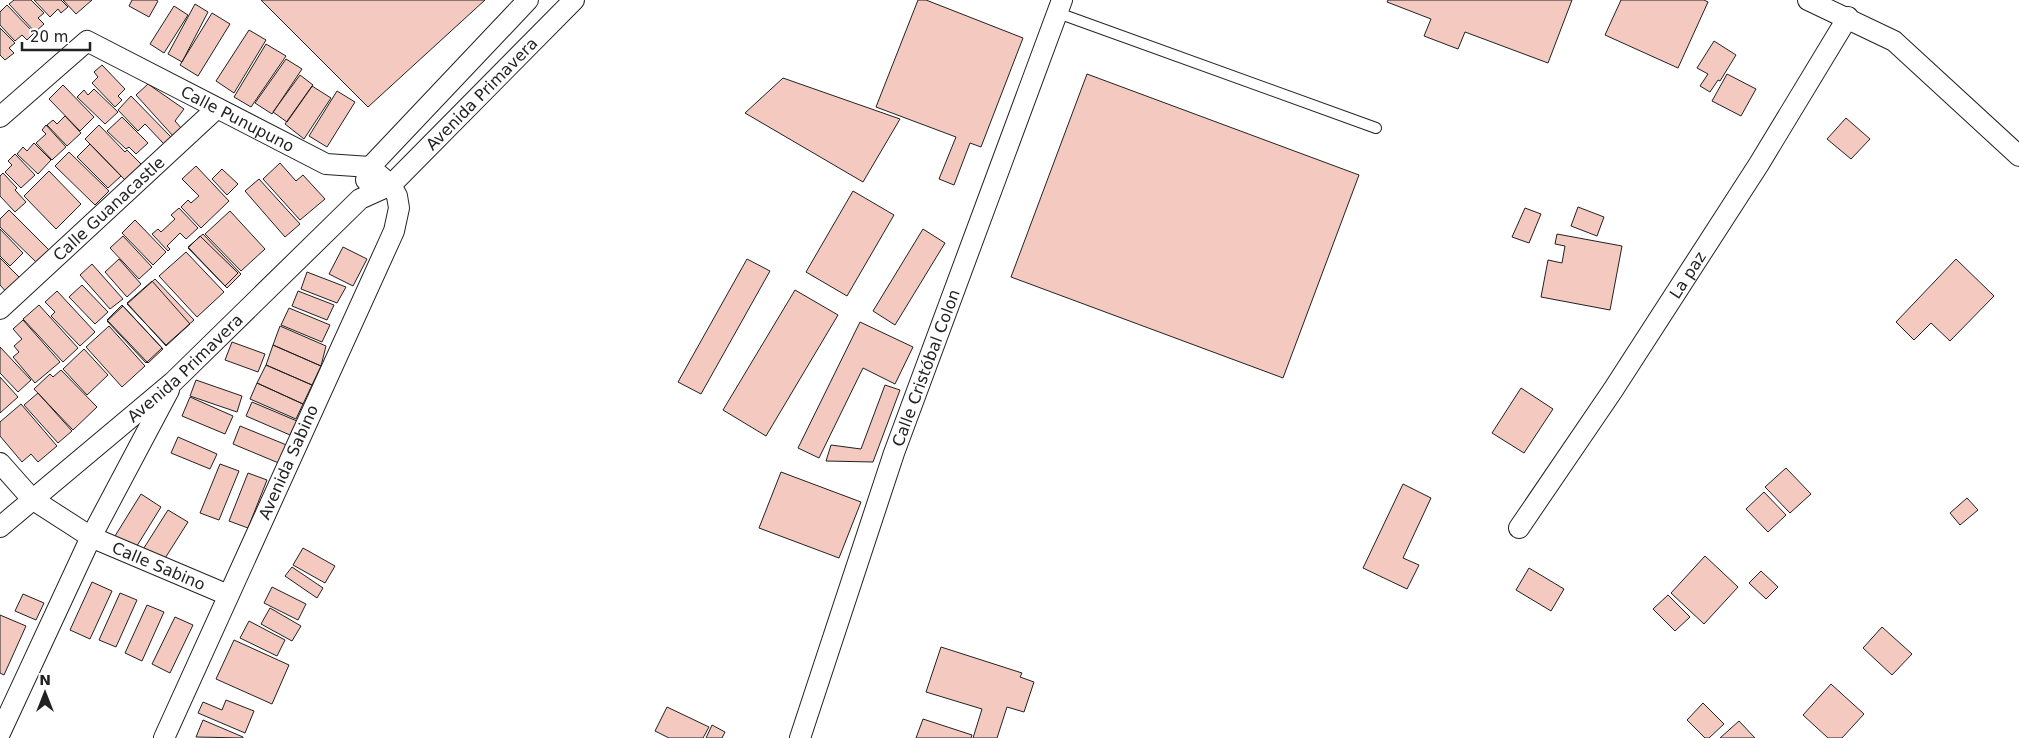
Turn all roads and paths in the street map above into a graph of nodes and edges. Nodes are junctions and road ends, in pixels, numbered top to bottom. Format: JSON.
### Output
{"nodes":[{"id":1,"x":528,"y":0,"type":"edge"},
{"id":2,"x":574,"y":0,"type":"edge"},
{"id":3,"x":1808,"y":0,"type":"edge"},
{"id":4,"x":1060,"y":7,"type":"edge"},
{"id":5,"x":1848,"y":17,"type":"junction"},
{"id":6,"x":216,"y":108,"type":"junction"},
{"id":7,"x":0,"y":117,"type":"edge"},
{"id":8,"x":1376,"y":128,"type":"dead end"},
{"id":9,"x":2019,"y":156,"type":"edge"},
{"id":10,"x":370,"y":167,"type":"junction"},
{"id":11,"x":391,"y":185,"type":"junction"},
{"id":12,"x":360,"y":199,"type":"junction"},
{"id":13,"x":0,"y":309,"type":"edge"},
{"id":14,"x":173,"y":382,"type":"junction"},
{"id":15,"x":0,"y":463,"type":"edge"},
{"id":16,"x":32,"y":499,"type":"junction"},
{"id":17,"x":0,"y":527,"type":"edge"},
{"id":18,"x":1519,"y":528,"type":"dead end"},
{"id":19,"x":92,"y":537,"type":"junction"},
{"id":20,"x":228,"y":595,"type":"junction"},
{"id":21,"x":0,"y":733,"type":"edge"},
{"id":22,"x":164,"y":738,"type":"edge"},
{"id":23,"x":800,"y":738,"type":"edge"}],
"edges":[{"from":1,"to":10,"type":"street","name":"Avenida Primavera"},
{"from":2,"to":11,"type":"street","name":"Avenida Primavera"},
{"from":3,"to":5,"type":"street"},
{"from":4,"to":8,"type":"lane"},
{"from":4,"to":23,"type":"street","name":"Calle Cristóbal Colon"},
{"from":5,"to":9,"type":"street"},
{"from":5,"to":18,"type":"street","name":"La paz"},
{"from":6,"to":7,"type":"street","name":"Calle Punupuno"},
{"from":6,"to":10,"type":"street","name":"Calle Punupuno"},
{"from":6,"to":13,"type":"street","name":"Calle Guanacastle"},
{"from":10,"to":11,"type":"street"},
{"from":10,"to":12,"type":"street","name":"Avenida Primavera"},
{"from":11,"to":12,"type":"street","name":"Avenida Primavera"},
{"from":11,"to":20,"type":"street","name":"Avenida Sabino"},
{"from":12,"to":14,"type":"street","name":"Avenida Primavera"},
{"from":14,"to":16,"type":"street","name":"Avenida Primavera"},
{"from":14,"to":19,"type":"street"},
{"from":15,"to":16,"type":"street","name":"Calle Sabino"},
{"from":16,"to":17,"type":"street","name":"Avenida Primavera"},
{"from":16,"to":19,"type":"street","name":"Calle Sabino"},
{"from":19,"to":20,"type":"street","name":"Calle Sabino"},
{"from":19,"to":21,"type":"street"},
{"from":20,"to":22,"type":"street","name":"Avenida Sabino"}]}
